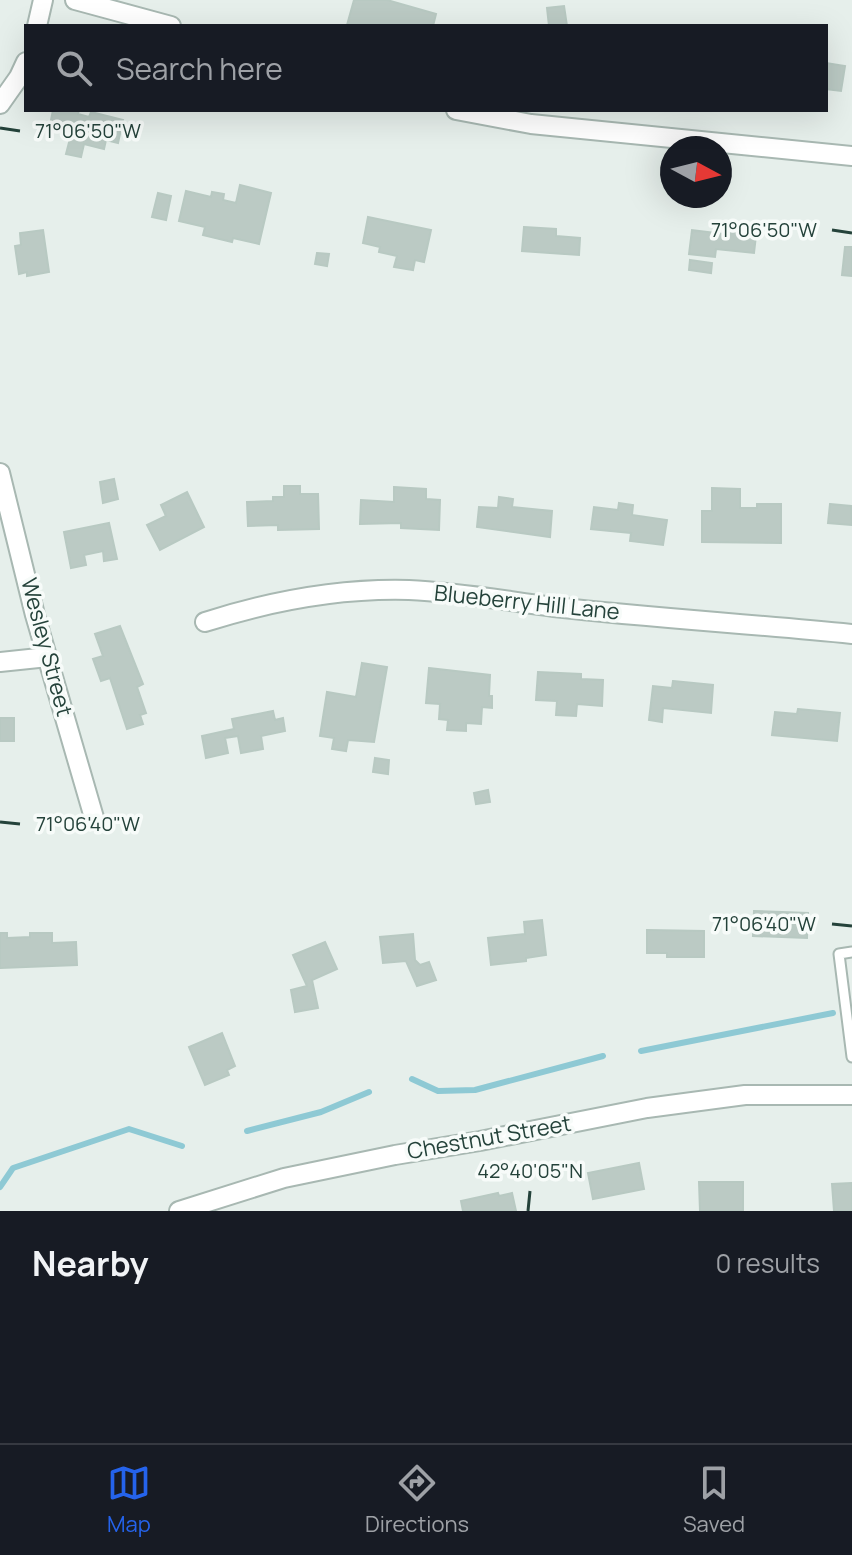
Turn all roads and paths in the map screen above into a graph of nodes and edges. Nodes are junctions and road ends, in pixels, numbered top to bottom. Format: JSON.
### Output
{"nodes":[{"id":1,"x":43,"y":0,"type":"edge"},
{"id":2,"x":75,"y":0,"type":"edge"},
{"id":3,"x":37,"y":24,"type":"edge"},
{"id":4,"x":164,"y":24,"type":"edge"},
{"id":5,"x":24,"y":66,"type":"edge"},
{"id":6,"x":0,"y":104,"type":"edge"},
{"id":7,"x":467,"y":112,"type":"edge"},
{"id":8,"x":852,"y":156,"type":"edge"},
{"id":9,"x":0,"y":473,"type":"edge"},
{"id":10,"x":205,"y":622,"type":"dead end"},
{"id":11,"x":852,"y":634,"type":"edge"},
{"id":12,"x":48,"y":657,"type":"junction"},
{"id":13,"x":0,"y":662,"type":"edge"},
{"id":14,"x":95,"y":821,"type":"dead end"},
{"id":15,"x":852,"y":952,"type":"edge"},
{"id":16,"x":852,"y":1057,"type":"edge"},
{"id":17,"x":852,"y":1095,"type":"edge"},
{"id":18,"x":179,"y":1211,"type":"edge"}],
"edges":[{"from":1,"to":3,"type":"street"},
{"from":2,"to":4,"type":"street"},
{"from":5,"to":6,"type":"street"},
{"from":7,"to":8,"type":"street"},
{"from":9,"to":12,"type":"street","name":"Wesley Street"},
{"from":10,"to":11,"type":"street","name":"Blueberry Hill Lane"},
{"from":12,"to":13,"type":"street"},
{"from":12,"to":14,"type":"street","name":"Wesley Street"},
{"from":15,"to":16,"type":"lane"},
{"from":17,"to":18,"type":"street","name":"Chestnut Street"}]}
